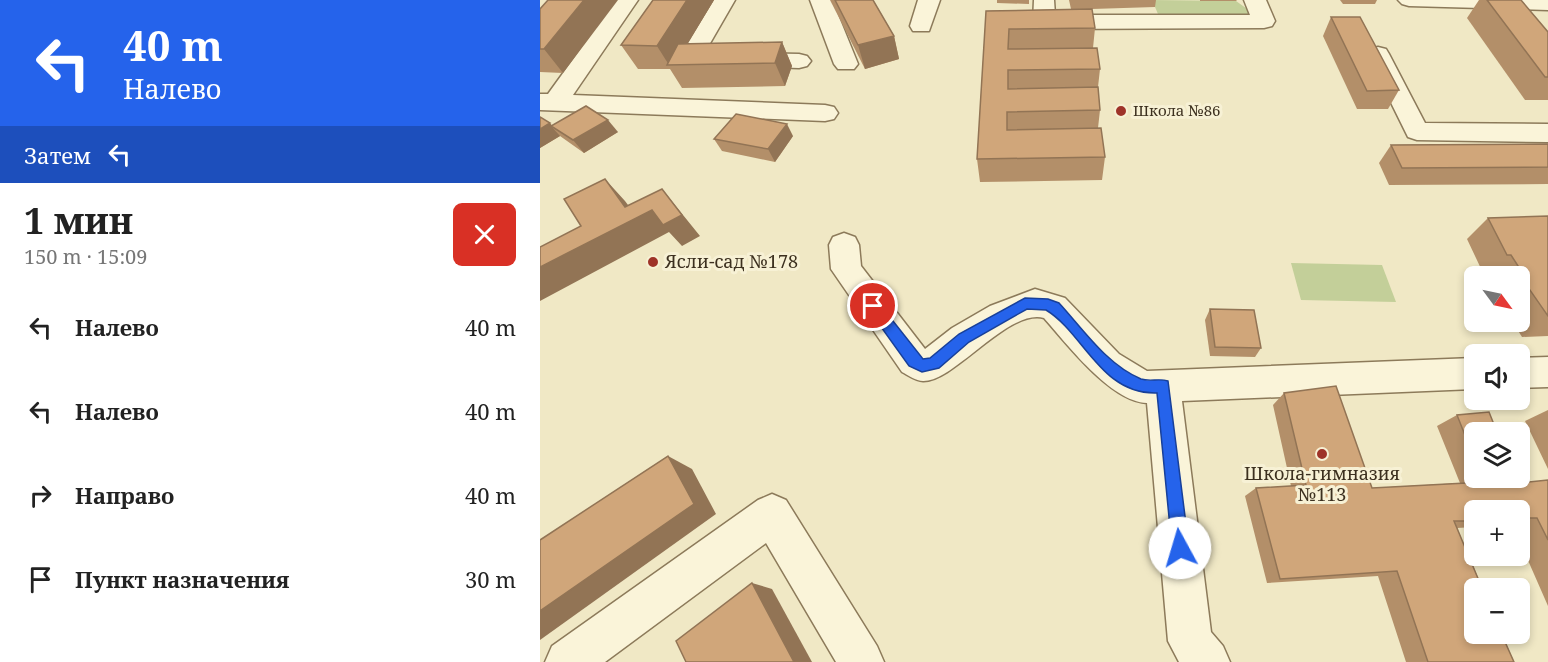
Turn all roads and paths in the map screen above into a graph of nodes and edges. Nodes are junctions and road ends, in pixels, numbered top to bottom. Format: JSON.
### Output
{"nodes":[{"id":1,"x":627,"y":0,"type":"edge"},
{"id":2,"x":725,"y":0,"type":"edge"},
{"id":3,"x":821,"y":0,"type":"edge"},
{"id":4,"x":929,"y":0,"type":"edge"},
{"id":5,"x":1044,"y":0,"type":"edge"},
{"id":6,"x":1255,"y":0,"type":"edge"},
{"id":7,"x":1395,"y":1,"type":"edge"},
{"id":8,"x":1498,"y":3,"type":"junction"},
{"id":9,"x":1535,"y":3,"type":"edge"},
{"id":10,"x":921,"y":26,"type":"dead end"},
{"id":11,"x":1520,"y":27,"type":"edge"},
{"id":12,"x":1369,"y":37,"type":"edge"},
{"id":13,"x":799,"y":61,"type":"dead end"},
{"id":14,"x":846,"y":64,"type":"dead end"},
{"id":15,"x":547,"y":103,"type":"edge"},
{"id":16,"x":825,"y":113,"type":"dead end"},
{"id":17,"x":1548,"y":133,"type":"edge"},
{"id":18,"x":844,"y":245,"type":"dead end"},
{"id":19,"x":1548,"y":372,"type":"edge"},
{"id":20,"x":1530,"y":373,"type":"edge"},
{"id":21,"x":1464,"y":374,"type":"edge"},
{"id":22,"x":1163,"y":386,"type":"junction"},
{"id":23,"x":568,"y":662,"type":"edge"},
{"id":24,"x":861,"y":662,"type":"edge"},
{"id":25,"x":1207,"y":662,"type":"edge"}],
"edges":[{"from":1,"to":15,"type":"lane"},
{"from":2,"to":13,"type":"lane"},
{"from":3,"to":14,"type":"lane"},
{"from":4,"to":10,"type":"lane"},
{"from":5,"to":6,"type":"lane"},
{"from":7,"to":8,"type":"lane"},
{"from":8,"to":9,"type":"lane"},
{"from":8,"to":11,"type":"lane"},
{"from":12,"to":17,"type":"lane"},
{"from":15,"to":16,"type":"lane"},
{"from":18,"to":22,"type":"lane"},
{"from":19,"to":20,"type":"lane"},
{"from":21,"to":22,"type":"lane"},
{"from":22,"to":25,"type":"lane"},
{"from":23,"to":24,"type":"lane"}]}
